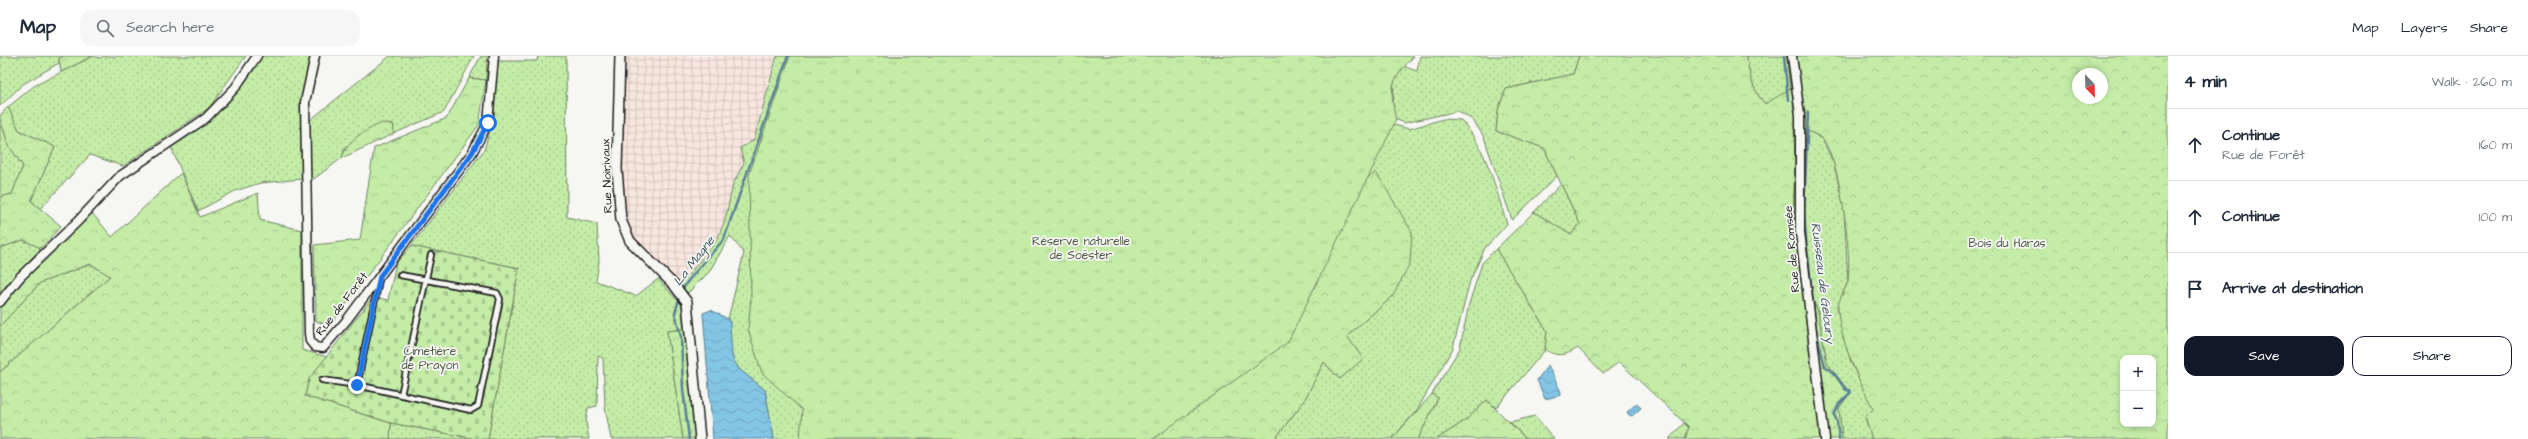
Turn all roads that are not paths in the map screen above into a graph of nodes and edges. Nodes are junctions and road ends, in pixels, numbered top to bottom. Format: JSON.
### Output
{"nodes":[{"id":1,"x":257,"y":56,"type":"edge"},
{"id":2,"x":315,"y":56,"type":"edge"},
{"id":3,"x":494,"y":56,"type":"edge"},
{"id":4,"x":620,"y":56,"type":"edge"},
{"id":5,"x":1792,"y":56,"type":"edge"},
{"id":6,"x":431,"y":255,"type":"dead end"},
{"id":7,"x":400,"y":275,"type":"dead end"},
{"id":8,"x":380,"y":276,"type":"junction"},
{"id":9,"x":426,"y":280,"type":"junction"},
{"id":10,"x":0,"y":302,"type":"edge"},
{"id":11,"x":322,"y":380,"type":"dead end"},
{"id":12,"x":357,"y":385,"type":"junction"},
{"id":13,"x":401,"y":394,"type":"junction"},
{"id":14,"x":700,"y":439,"type":"edge"},
{"id":15,"x":1825,"y":439,"type":"edge"}],
"edges":[{"from":1,"to":10,"type":"street"},
{"from":2,"to":8,"type":"street","name":"Rue de Forêt"},
{"from":3,"to":8,"type":"street","name":"Rue de Forêt"},
{"from":4,"to":14,"type":"main road","name":"Rue Noirivaux"},
{"from":5,"to":15,"type":"street","name":"Rue de Romsée"},
{"from":6,"to":9,"type":"street"},
{"from":7,"to":9,"type":"street"},
{"from":8,"to":12,"type":"street"},
{"from":9,"to":13,"type":"street"},
{"from":9,"to":13,"type":"street"},
{"from":11,"to":12,"type":"street"},
{"from":12,"to":13,"type":"street"}]}
